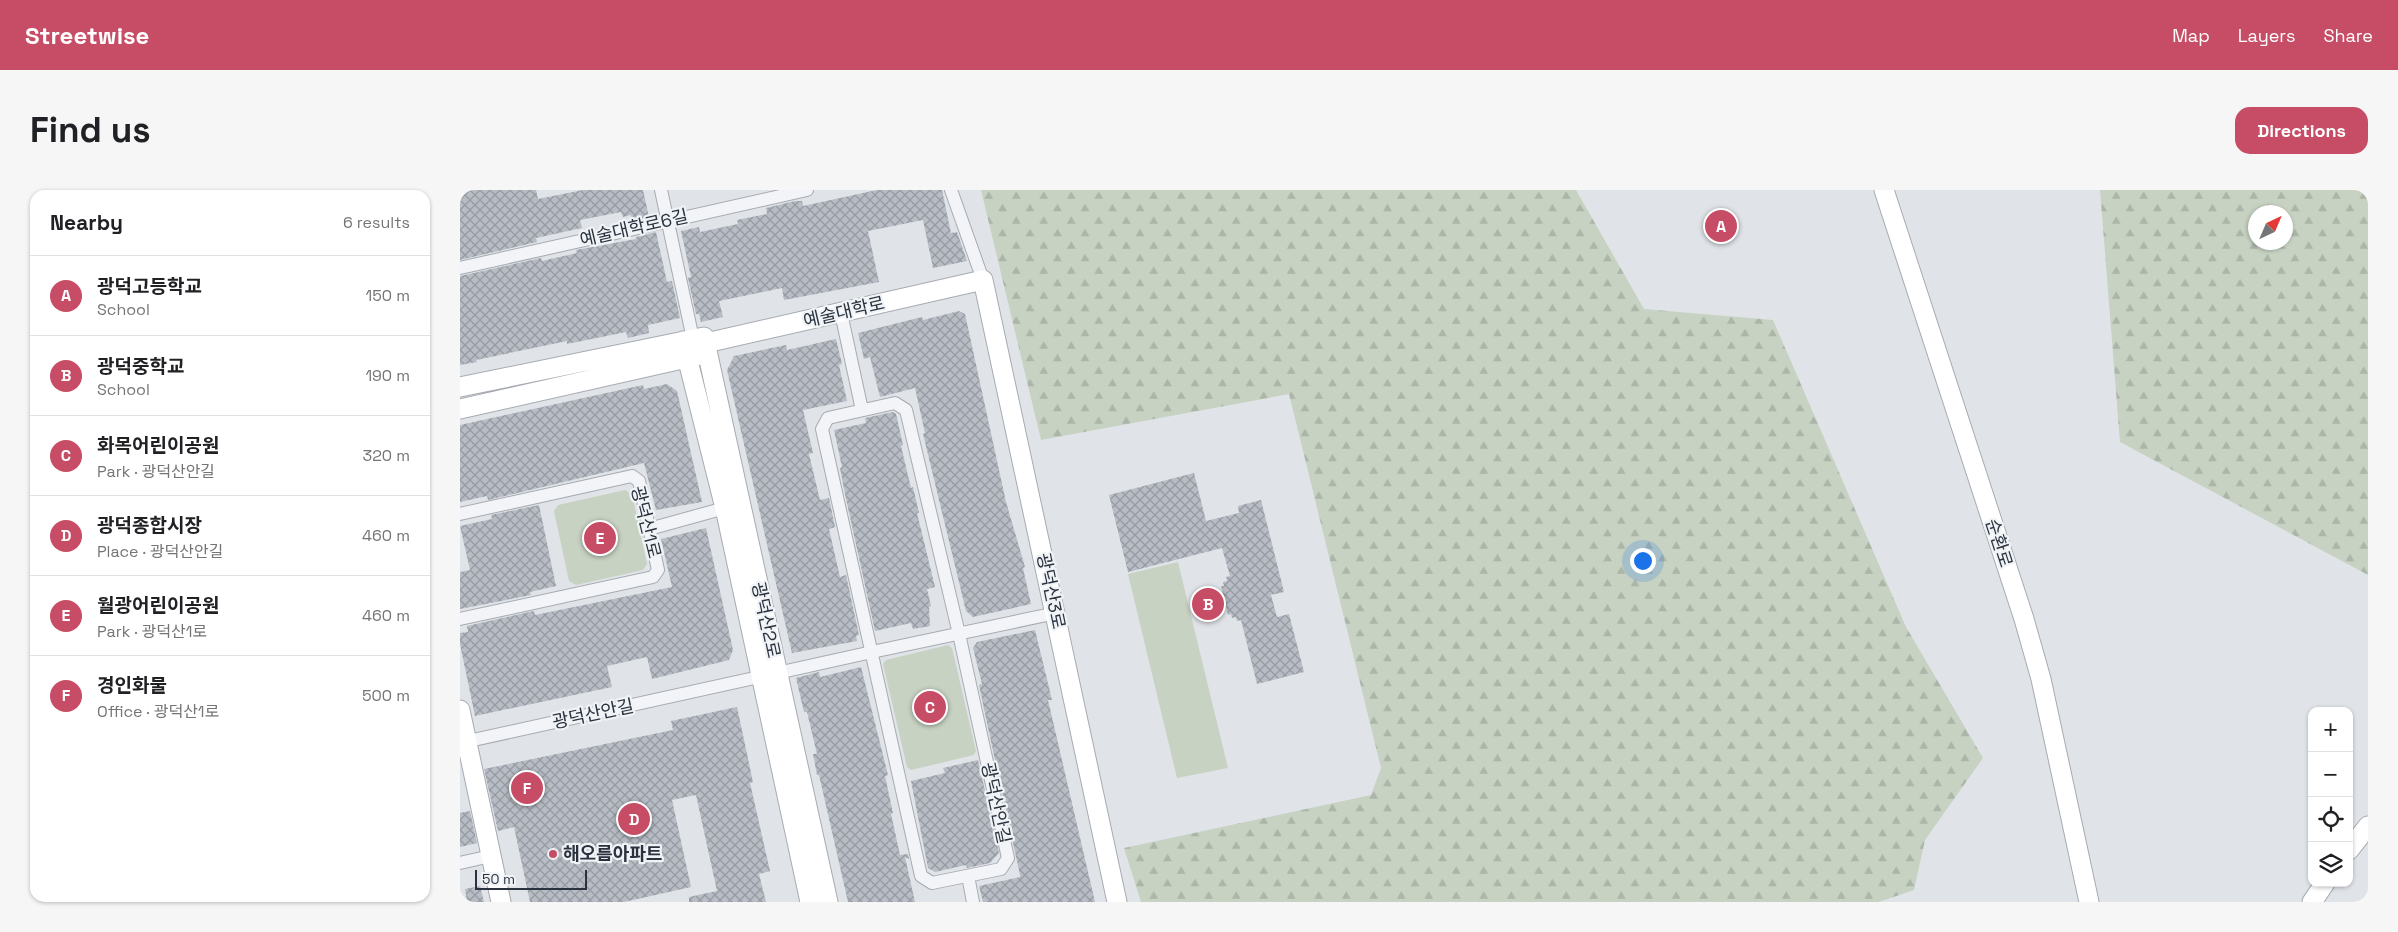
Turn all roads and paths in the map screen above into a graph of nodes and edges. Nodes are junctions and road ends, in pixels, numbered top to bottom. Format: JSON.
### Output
{"nodes":[{"id":1,"x":661,"y":190,"type":"edge"},
{"id":2,"x":807,"y":190,"type":"edge"},
{"id":3,"x":951,"y":190,"type":"edge"},
{"id":4,"x":1884,"y":190,"type":"edge"},
{"id":5,"x":667,"y":221,"type":"junction"},
{"id":6,"x":460,"y":268,"type":"edge"},
{"id":7,"x":983,"y":280,"type":"junction"},
{"id":8,"x":841,"y":313,"type":"junction"},
{"id":9,"x":697,"y":345,"type":"junction"},
{"id":10,"x":460,"y":387,"type":"edge"},
{"id":11,"x":460,"y":409,"type":"edge"},
{"id":12,"x":862,"y":410,"type":"junction"},
{"id":13,"x":725,"y":508,"type":"junction"},
{"id":14,"x":460,"y":514,"type":"edge"},
{"id":15,"x":649,"y":529,"type":"junction"},
{"id":16,"x":1056,"y":614,"type":"junction"},
{"id":17,"x":460,"y":619,"type":"edge"},
{"id":18,"x":959,"y":634,"type":"junction"},
{"id":19,"x":872,"y":652,"type":"junction"},
{"id":20,"x":770,"y":675,"type":"junction"},
{"id":21,"x":460,"y":710,"type":"edge"},
{"id":22,"x":463,"y":742,"type":"edge"},
{"id":23,"x":2368,"y":826,"type":"edge"},
{"id":24,"x":2353,"y":845,"type":"edge"},
{"id":25,"x":491,"y":856,"type":"junction"},
{"id":26,"x":460,"y":863,"type":"edge"},
{"id":27,"x":968,"y":876,"type":"junction"},
{"id":28,"x":2322,"y":887,"type":"edge"},
{"id":29,"x":501,"y":902,"type":"edge"},
{"id":30,"x":810,"y":902,"type":"edge"},
{"id":31,"x":828,"y":902,"type":"edge"},
{"id":32,"x":973,"y":902,"type":"edge"},
{"id":33,"x":1118,"y":902,"type":"edge"},
{"id":34,"x":2089,"y":902,"type":"edge"},
{"id":35,"x":2312,"y":902,"type":"edge"}],
"edges":[{"from":1,"to":5,"type":"street"},
{"from":2,"to":5,"type":"street","name":"예술대학로6길"},
{"from":3,"to":7,"type":"street"},
{"from":4,"to":34,"type":"street","name":"순환로"},
{"from":5,"to":6,"type":"street","name":"예술대학로6길"},
{"from":5,"to":9,"type":"street"},
{"from":7,"to":8,"type":"street","name":"예술대학로"},
{"from":7,"to":16,"type":"street","name":"광덕산3로"},
{"from":8,"to":9,"type":"street","name":"예술대학로"},
{"from":8,"to":12,"type":"street"},
{"from":9,"to":10,"type":"street","name":"예술대학로"},
{"from":9,"to":11,"type":"street","name":"예술대학로"},
{"from":9,"to":13,"type":"street","name":"광덕산2로"},
{"from":9,"to":20,"type":"street","name":"광덕산2로"},
{"from":12,"to":18,"type":"street","name":"광덕산안길"},
{"from":12,"to":19,"type":"street","name":"광덕산안길"},
{"from":13,"to":15,"type":"street"},
{"from":13,"to":20,"type":"street","name":"광덕산2로"},
{"from":14,"to":15,"type":"street","name":"광덕산1로"},
{"from":15,"to":17,"type":"street","name":"광덕산1로"},
{"from":16,"to":18,"type":"street","name":"광덕산안길"},
{"from":16,"to":33,"type":"street","name":"광덕산3로"},
{"from":18,"to":19,"type":"street","name":"광덕산안길"},
{"from":18,"to":27,"type":"street","name":"광덕산안길"},
{"from":19,"to":20,"type":"street","name":"광덕산안길"},
{"from":19,"to":27,"type":"street","name":"광덕산안길"},
{"from":20,"to":22,"type":"street","name":"광덕산안길"},
{"from":20,"to":30,"type":"street","name":"광덕산2로"},
{"from":20,"to":31,"type":"street","name":"광덕산2로"},
{"from":21,"to":22,"type":"street"},
{"from":22,"to":25,"type":"street"},
{"from":23,"to":24,"type":"street"},
{"from":25,"to":26,"type":"street"},
{"from":25,"to":29,"type":"street"},
{"from":27,"to":32,"type":"street"},
{"from":28,"to":35,"type":"street"}]}
